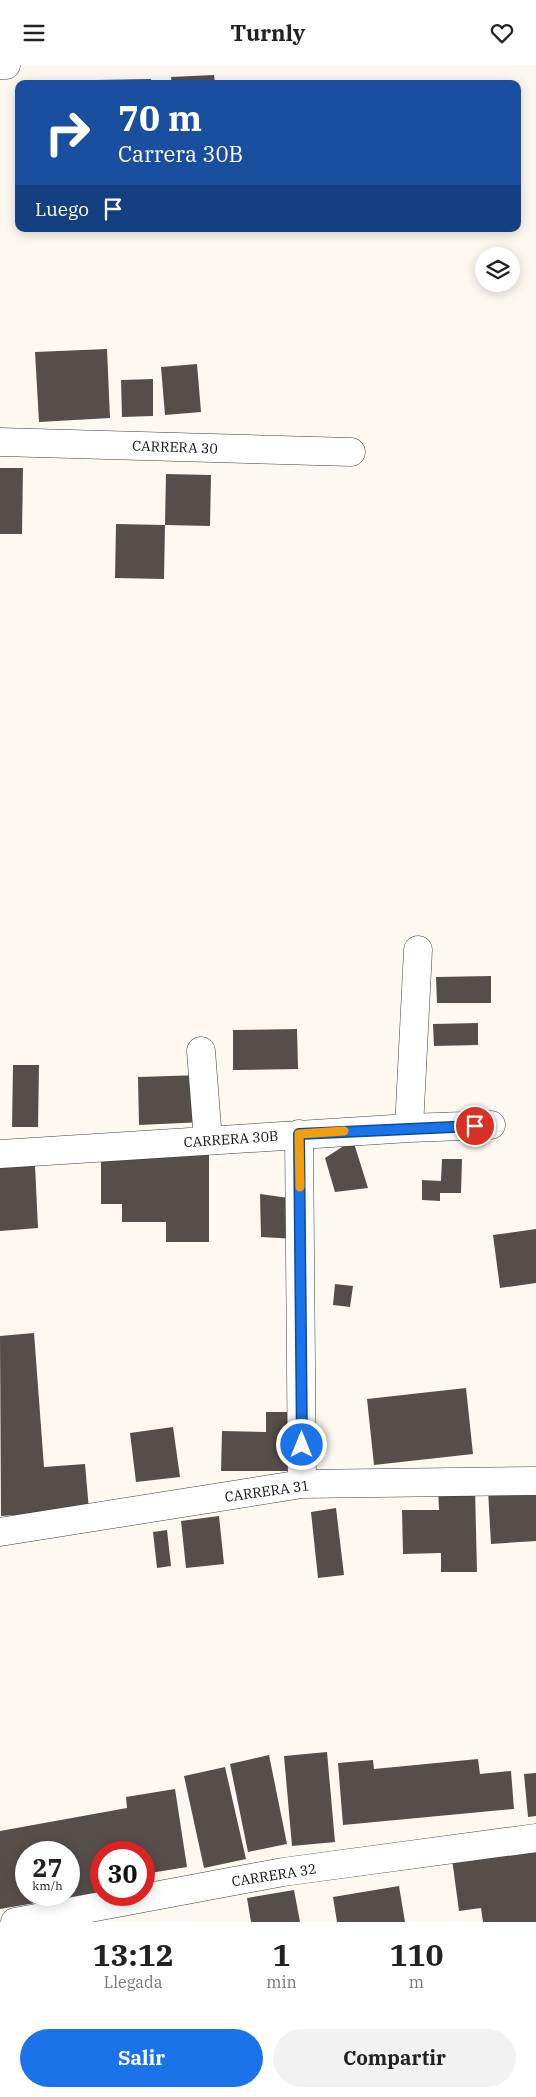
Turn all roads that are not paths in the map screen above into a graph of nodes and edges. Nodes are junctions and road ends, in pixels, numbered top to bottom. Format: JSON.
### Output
{"nodes":[{"id":1,"x":0,"y":65,"type":"edge"},
{"id":2,"x":6,"y":65,"type":"edge"},
{"id":3,"x":0,"y":442,"type":"edge"},
{"id":4,"x":350,"y":452,"type":"dead end"},
{"id":5,"x":418,"y":950,"type":"dead end"},
{"id":6,"x":200,"y":1051,"type":"dead end"},
{"id":7,"x":491,"y":1125,"type":"dead end"},
{"id":8,"x":409,"y":1128,"type":"junction"},
{"id":9,"x":299,"y":1134,"type":"junction"},
{"id":10,"x":208,"y":1140,"type":"junction"},
{"id":11,"x":0,"y":1154,"type":"edge"},
{"id":12,"x":536,"y":1481,"type":"edge"},
{"id":13,"x":302,"y":1484,"type":"junction"},
{"id":14,"x":0,"y":1531,"type":"edge"},
{"id":15,"x":536,"y":1838,"type":"edge"},
{"id":16,"x":15,"y":1922,"type":"edge"}],
"edges":[{"from":1,"to":2,"type":"street"},
{"from":3,"to":4,"type":"street","name":"CARRERA 30"},
{"from":5,"to":8,"type":"street"},
{"from":6,"to":10,"type":"street"},
{"from":7,"to":8,"type":"street","name":"CARRERA 30B"},
{"from":8,"to":9,"type":"street","name":"CARRERA 30B"},
{"from":9,"to":10,"type":"street","name":"CARRERA 30B"},
{"from":9,"to":13,"type":"street"},
{"from":10,"to":11,"type":"street","name":"CARRERA 30B"},
{"from":12,"to":13,"type":"street","name":"CARRERA 31"},
{"from":13,"to":14,"type":"street","name":"CARRERA 31"},
{"from":15,"to":16,"type":"street","name":"CARRERA 32"}]}
